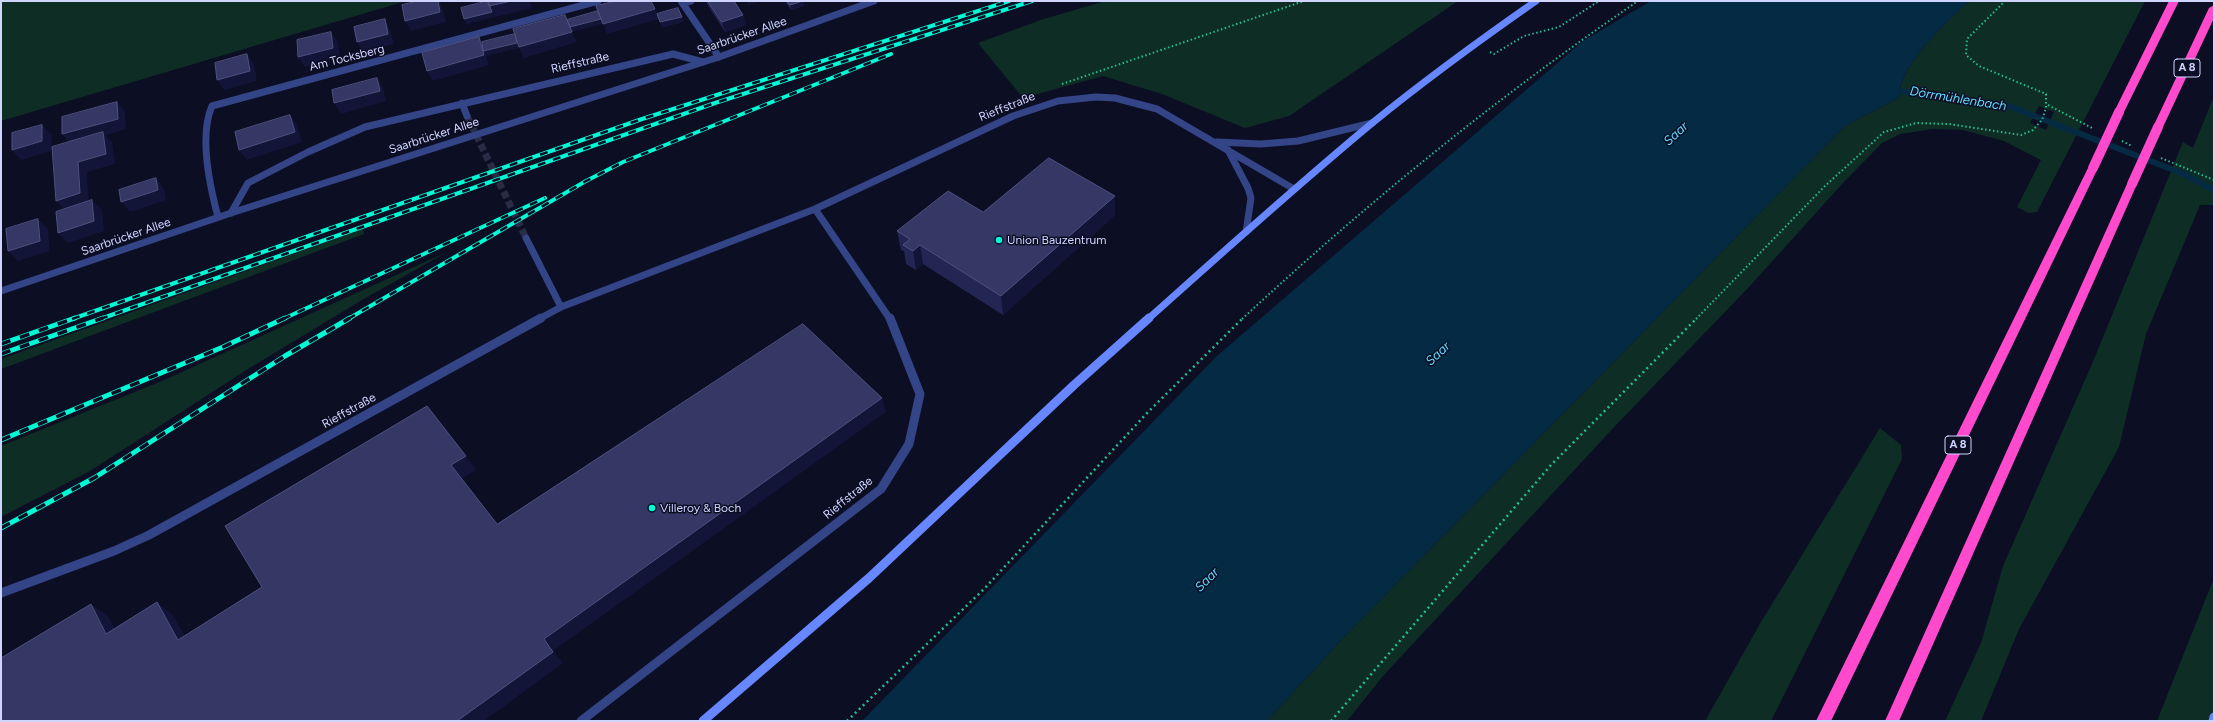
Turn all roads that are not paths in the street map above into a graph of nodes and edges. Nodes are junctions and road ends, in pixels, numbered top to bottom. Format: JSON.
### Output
{"nodes":[{"id":1,"x":598,"y":1,"type":"edge"},
{"id":2,"x":691,"y":1,"type":"edge"},
{"id":3,"x":874,"y":1,"type":"edge"},
{"id":4,"x":1536,"y":1,"type":"edge"},
{"id":5,"x":2174,"y":1,"type":"edge"},
{"id":6,"x":682,"y":2,"type":"edge"},
{"id":7,"x":2214,"y":8,"type":"edge"},
{"id":8,"x":718,"y":57,"type":"junction"},
{"id":9,"x":703,"y":62,"type":"junction"},
{"id":10,"x":462,"y":102,"type":"junction"},
{"id":11,"x":467,"y":116,"type":"tunnel mouth"},
{"id":12,"x":1372,"y":123,"type":"junction"},
{"id":13,"x":1214,"y":142,"type":"junction"},
{"id":14,"x":1227,"y":150,"type":"junction"},
{"id":15,"x":1294,"y":189,"type":"junction"},
{"id":16,"x":815,"y":209,"type":"junction"},
{"id":17,"x":231,"y":213,"type":"junction"},
{"id":18,"x":218,"y":217,"type":"junction"},
{"id":19,"x":1246,"y":232,"type":"junction"},
{"id":20,"x":526,"y":238,"type":"tunnel mouth"},
{"id":21,"x":1,"y":291,"type":"edge"},
{"id":22,"x":561,"y":308,"type":"junction"},
{"id":23,"x":1,"y":593,"type":"edge"},
{"id":24,"x":2214,"y":718,"type":"edge"},
{"id":25,"x":581,"y":721,"type":"edge"},
{"id":26,"x":703,"y":721,"type":"edge"},
{"id":27,"x":1823,"y":721,"type":"edge"},
{"id":28,"x":1892,"y":721,"type":"edge"},
{"id":29,"x":2213,"y":721,"type":"edge"}],
"edges":[{"from":1,"to":18,"type":"street","name":"Am Tocksberg"},
{"from":2,"to":6,"type":"street"},
{"from":3,"to":8,"type":"street","name":"Saarbrücker Allee"},
{"from":4,"to":12,"type":"main road"},
{"from":5,"to":27,"type":"highway","number":"A 8","bridge":true},
{"from":6,"to":8,"type":"street"},
{"from":7,"to":28,"type":"highway","number":"A 8","bridge":true},
{"from":8,"to":9,"type":"street","name":"Saarbrücker Allee"},
{"from":9,"to":10,"type":"street","name":"Rieffstraße"},
{"from":9,"to":17,"type":"street","name":"Saarbrücker Allee"},
{"from":10,"to":11,"type":"street"},
{"from":10,"to":17,"type":"street","name":"Rieffstraße"},
{"from":12,"to":13,"type":"street","name":"Rieffstraße"},
{"from":12,"to":15,"type":"main road"},
{"from":13,"to":14,"type":"street","name":"Rieffstraße"},
{"from":13,"to":16,"type":"street","name":"Rieffstraße"},
{"from":14,"to":15,"type":"street","name":"Rieffstraße"},
{"from":14,"to":19,"type":"street","name":"Rieffstraße"},
{"from":15,"to":19,"type":"main road"},
{"from":16,"to":22,"type":"street","name":"Rieffstraße"},
{"from":16,"to":25,"type":"street","name":"Rieffstraße"},
{"from":17,"to":18,"type":"street","name":"Saarbrücker Allee"},
{"from":18,"to":21,"type":"street","name":"Saarbrücker Allee"},
{"from":19,"to":26,"type":"main road"},
{"from":20,"to":22,"type":"street"},
{"from":22,"to":23,"type":"street","name":"Rieffstraße"},
{"from":24,"to":29,"type":"main road"}]}
